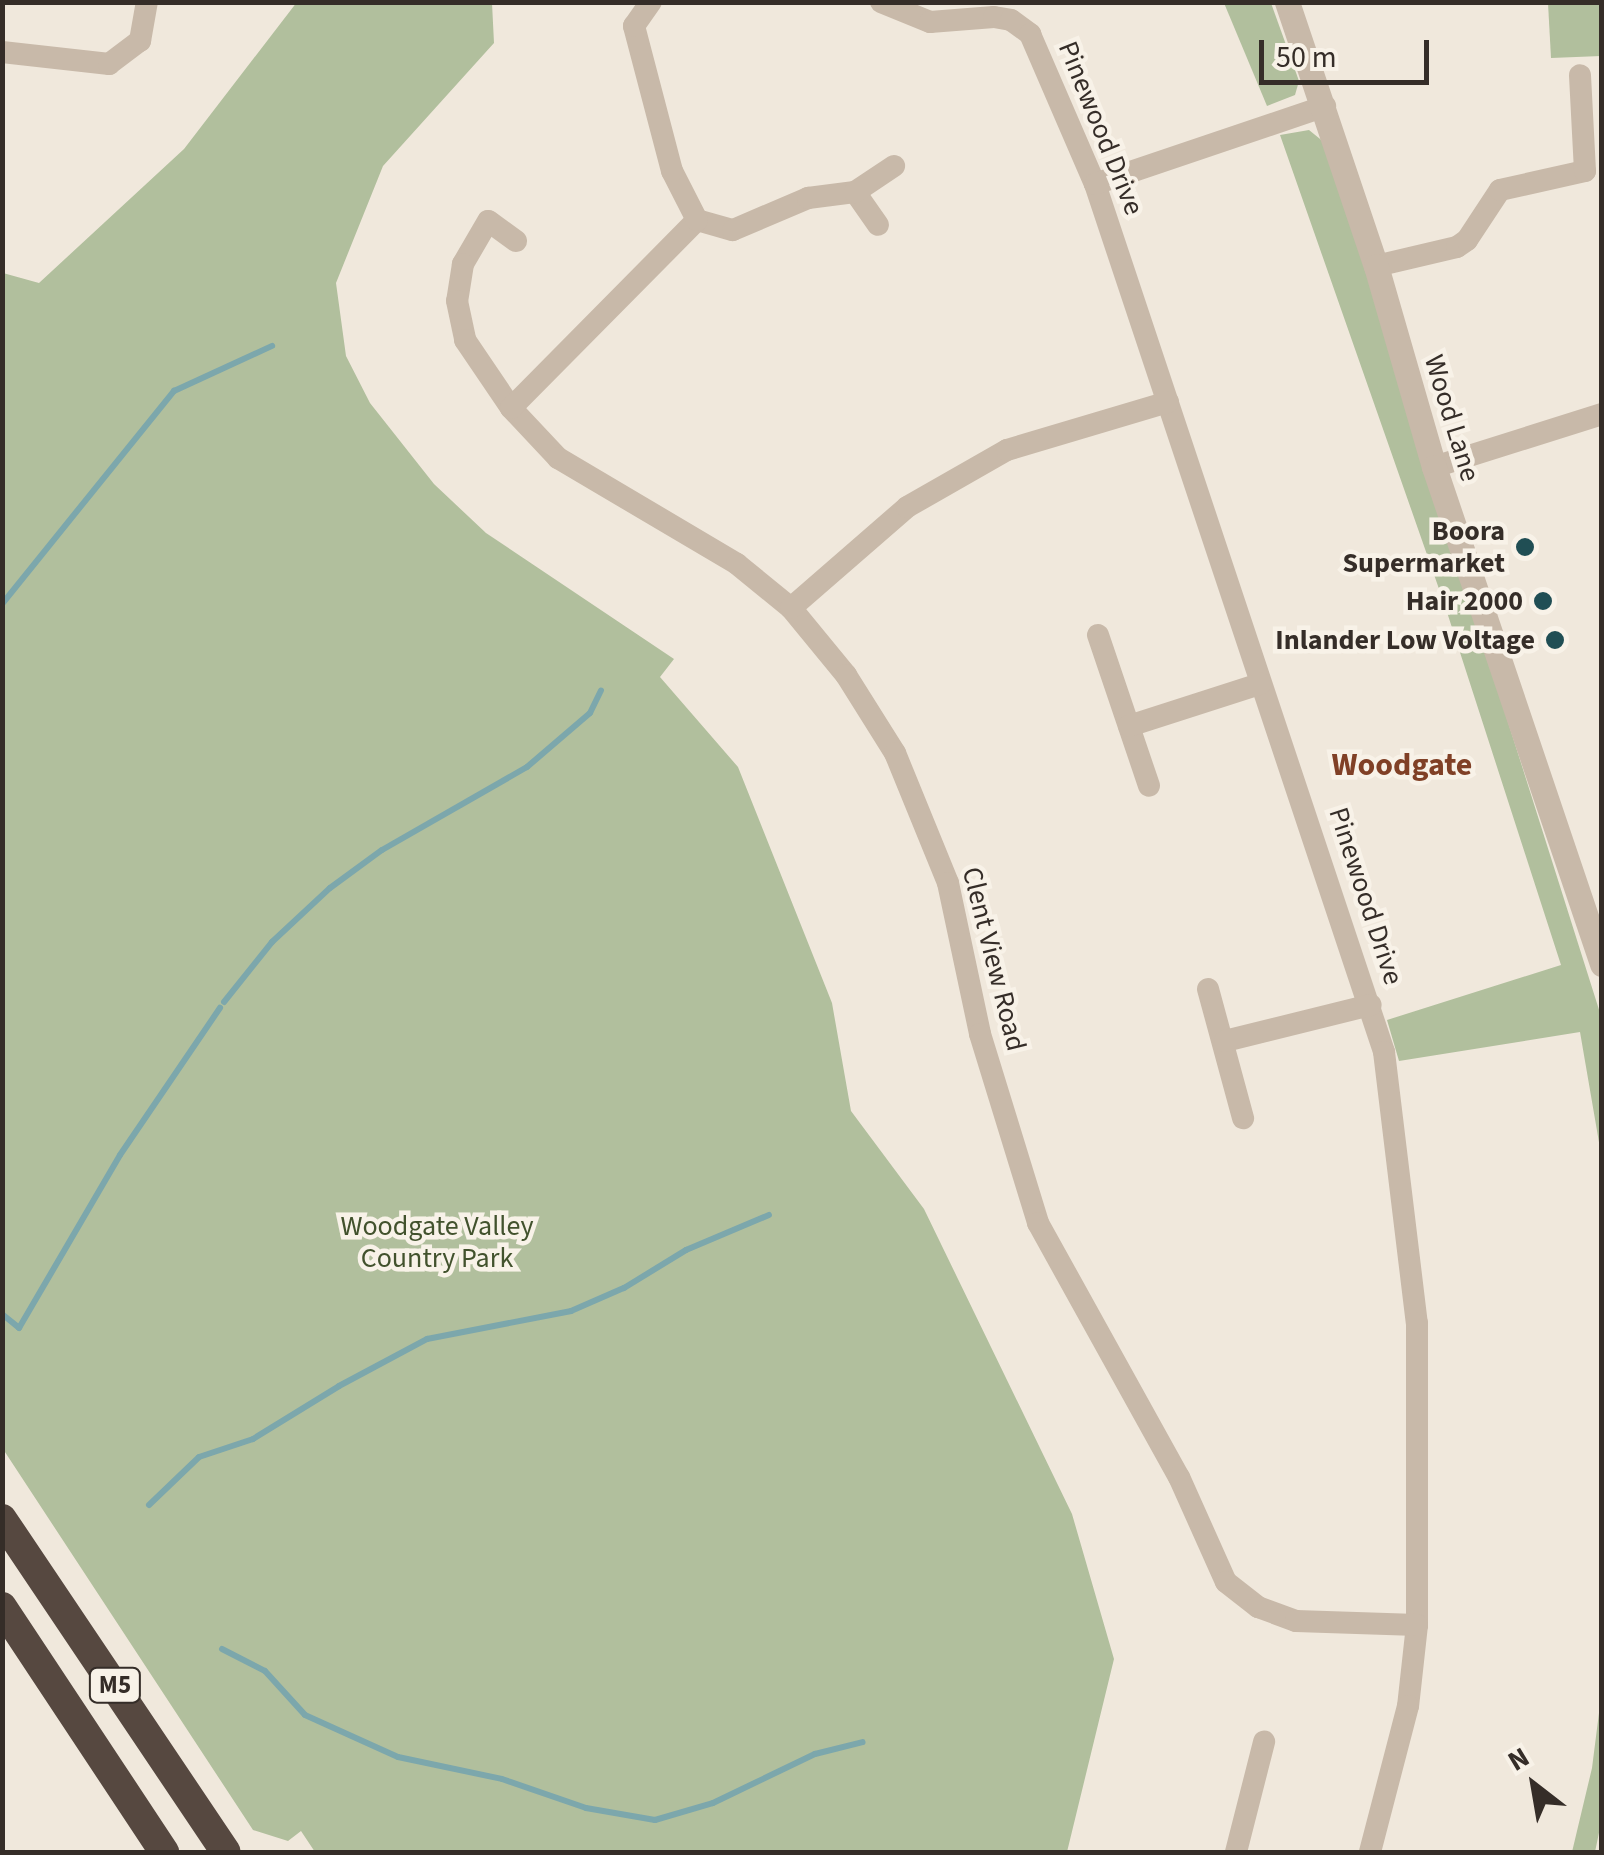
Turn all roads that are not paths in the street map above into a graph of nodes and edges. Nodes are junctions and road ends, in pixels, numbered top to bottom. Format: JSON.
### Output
{"nodes":[{"id":1,"x":147,"y":2,"type":"edge"},
{"id":2,"x":650,"y":2,"type":"edge"},
{"id":3,"x":881,"y":2,"type":"edge"},
{"id":4,"x":1287,"y":2,"type":"edge"},
{"id":5,"x":2,"y":52,"type":"edge"},
{"id":6,"x":1580,"y":75,"type":"dead end"},
{"id":7,"x":1324,"y":106,"type":"junction"},
{"id":8,"x":894,"y":166,"type":"dead end"},
{"id":9,"x":1095,"y":184,"type":"junction"},
{"id":10,"x":855,"y":192,"type":"junction"},
{"id":11,"x":697,"y":220,"type":"junction"},
{"id":12,"x":878,"y":225,"type":"dead end"},
{"id":13,"x":516,"y":241,"type":"dead end"},
{"id":14,"x":1376,"y":266,"type":"junction"},
{"id":15,"x":1168,"y":402,"type":"junction"},
{"id":16,"x":511,"y":408,"type":"junction"},
{"id":17,"x":1602,"y":414,"type":"edge"},
{"id":18,"x":1434,"y":467,"type":"junction"},
{"id":19,"x":791,"y":608,"type":"junction"},
{"id":20,"x":1098,"y":634,"type":"dead end"},
{"id":21,"x":1260,"y":684,"type":"junction"},
{"id":22,"x":1129,"y":726,"type":"junction"},
{"id":23,"x":1149,"y":786,"type":"dead end"},
{"id":24,"x":1595,"y":930,"type":"edge"},
{"id":25,"x":1602,"y":964,"type":"edge"},
{"id":26,"x":1208,"y":989,"type":"dead end"},
{"id":27,"x":1370,"y":1005,"type":"junction"},
{"id":28,"x":1225,"y":1042,"type":"junction"},
{"id":29,"x":1243,"y":1118,"type":"dead end"},
{"id":30,"x":2,"y":1519,"type":"edge"},
{"id":31,"x":2,"y":1607,"type":"edge"},
{"id":32,"x":1416,"y":1625,"type":"junction"},
{"id":33,"x":1264,"y":1742,"type":"dead end"},
{"id":34,"x":164,"y":1852,"type":"edge"},
{"id":35,"x":226,"y":1852,"type":"edge"},
{"id":36,"x":1236,"y":1852,"type":"edge"},
{"id":37,"x":1370,"y":1852,"type":"edge"}],
"edges":[{"from":1,"to":5,"type":"street"},
{"from":2,"to":11,"type":"street"},
{"from":3,"to":9,"type":"street","name":"Pinewood Drive"},
{"from":4,"to":7,"type":"street","name":"Wood Lane"},
{"from":6,"to":14,"type":"street"},
{"from":7,"to":9,"type":"street"},
{"from":7,"to":14,"type":"street","name":"Wood Lane"},
{"from":8,"to":10,"type":"street"},
{"from":9,"to":15,"type":"street","name":"Pinewood Drive"},
{"from":10,"to":11,"type":"street"},
{"from":10,"to":12,"type":"street"},
{"from":11,"to":16,"type":"street"},
{"from":13,"to":16,"type":"street","name":"Clent View Road"},
{"from":14,"to":18,"type":"street","name":"Wood Lane"},
{"from":15,"to":19,"type":"street"},
{"from":15,"to":21,"type":"street","name":"Pinewood Drive"},
{"from":16,"to":19,"type":"street","name":"Clent View Road"},
{"from":17,"to":18,"type":"street"},
{"from":18,"to":24,"type":"street","name":"Wood Lane"},
{"from":19,"to":32,"type":"street","name":"Clent View Road"},
{"from":20,"to":22,"type":"street"},
{"from":21,"to":22,"type":"street"},
{"from":21,"to":27,"type":"street","name":"Pinewood Drive"},
{"from":22,"to":23,"type":"street"},
{"from":24,"to":25,"type":"street","name":"Wood Lane"},
{"from":26,"to":28,"type":"street"},
{"from":27,"to":28,"type":"street"},
{"from":27,"to":32,"type":"street","name":"Pinewood Drive"},
{"from":28,"to":29,"type":"street"},
{"from":30,"to":35,"type":"highway","number":"M5"},
{"from":31,"to":34,"type":"highway","number":"M5"},
{"from":32,"to":37,"type":"street","name":"Pinewood Drive"},
{"from":33,"to":36,"type":"street"}]}
